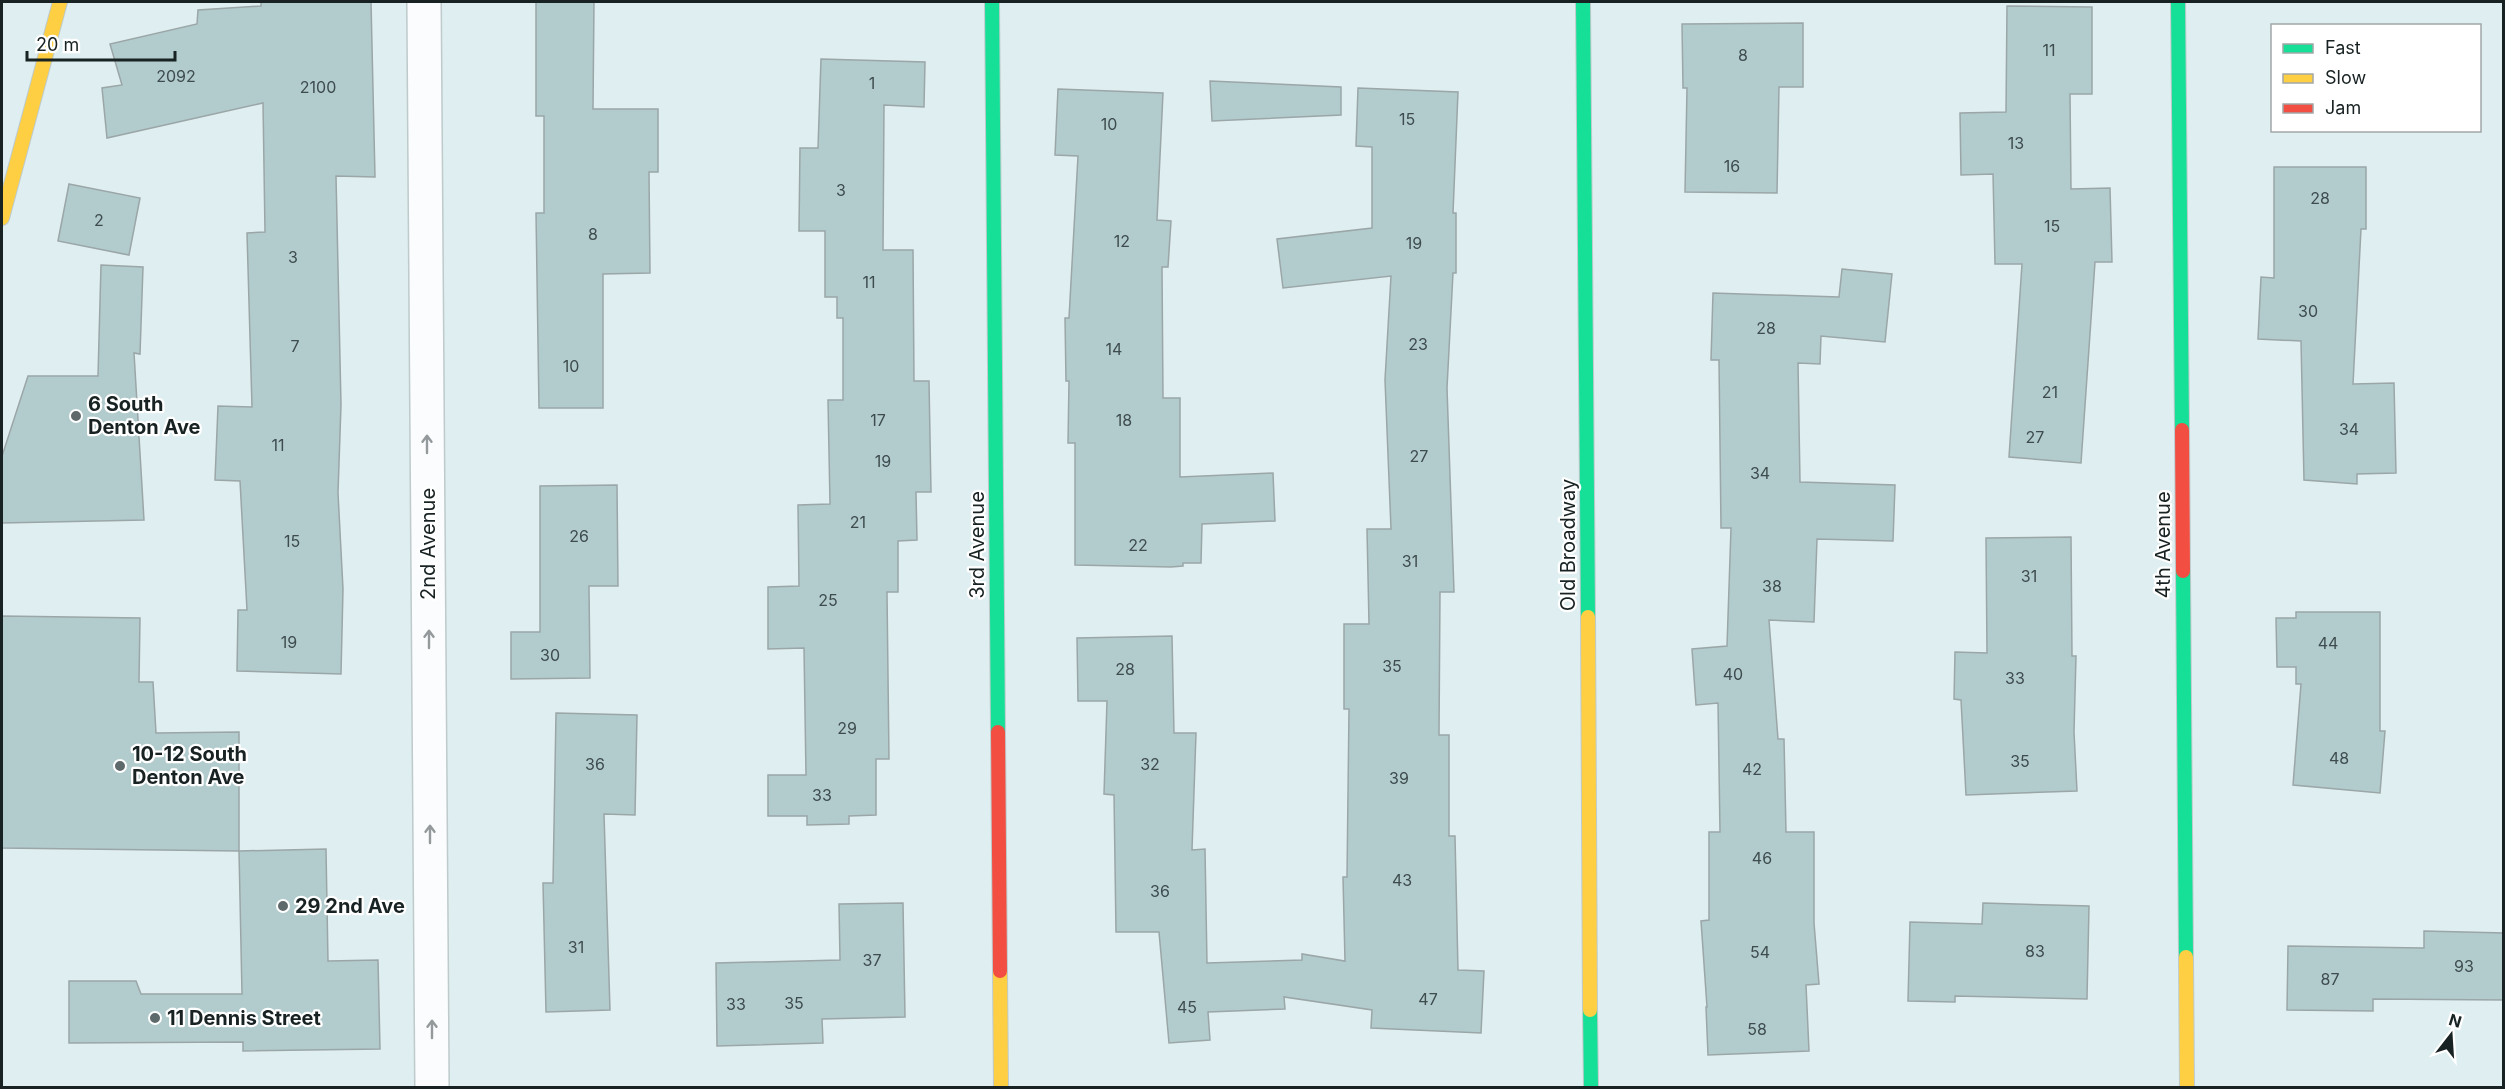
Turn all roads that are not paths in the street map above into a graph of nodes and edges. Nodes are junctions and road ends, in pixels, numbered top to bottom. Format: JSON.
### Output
{"nodes":[{"id":1,"x":60,"y":2,"type":"edge"},
{"id":2,"x":424,"y":2,"type":"edge"},
{"id":3,"x":992,"y":2,"type":"edge"},
{"id":4,"x":1583,"y":2,"type":"edge"},
{"id":5,"x":2178,"y":2,"type":"edge"},
{"id":6,"x":2,"y":218,"type":"edge"},
{"id":7,"x":432,"y":1088,"type":"edge"},
{"id":8,"x":1001,"y":1088,"type":"edge"},
{"id":9,"x":1591,"y":1088,"type":"edge"},
{"id":10,"x":2187,"y":1088,"type":"edge"}],
"edges":[{"from":1,"to":6,"type":"street"},
{"from":7,"to":2,"type":"street","name":"2nd Avenue","one_way":true},
{"from":3,"to":8,"type":"street","name":"3rd Avenue"},
{"from":4,"to":9,"type":"street","name":"Old Broadway"},
{"from":5,"to":10,"type":"street","name":"4th Avenue"}]}
